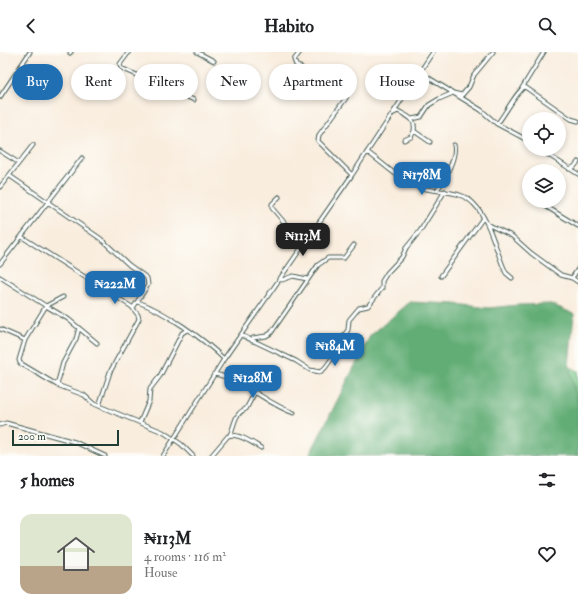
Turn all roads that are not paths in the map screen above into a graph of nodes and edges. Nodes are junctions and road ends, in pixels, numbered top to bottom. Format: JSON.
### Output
{"nodes":[{"id":1,"x":30,"y":52,"type":"edge"},
{"id":2,"x":129,"y":52,"type":"edge"},
{"id":3,"x":197,"y":52,"type":"edge"},
{"id":4,"x":300,"y":52,"type":"edge"},
{"id":5,"x":433,"y":52,"type":"edge"},
{"id":6,"x":493,"y":52,"type":"edge"},
{"id":7,"x":544,"y":52,"type":"edge"},
{"id":8,"x":214,"y":61,"type":"dead end"},
{"id":9,"x":426,"y":64,"type":"edge"},
{"id":10,"x":134,"y":74,"type":"edge"},
{"id":11,"x":429,"y":78,"type":"edge"},
{"id":12,"x":522,"y":88,"type":"junction"},
{"id":13,"x":453,"y":93,"type":"junction"},
{"id":14,"x":0,"y":97,"type":"edge"},
{"id":15,"x":402,"y":100,"type":"edge"},
{"id":16,"x":390,"y":118,"type":"junction"},
{"id":17,"x":412,"y":119,"type":"junction"},
{"id":18,"x":578,"y":122,"type":"edge"},
{"id":19,"x":497,"y":124,"type":"junction"},
{"id":20,"x":414,"y":131,"type":"junction"},
{"id":21,"x":522,"y":137,"type":"edge"},
{"id":22,"x":404,"y":140,"type":"dead end"},
{"id":23,"x":430,"y":142,"type":"dead end"},
{"id":24,"x":33,"y":145,"type":"dead end"},
{"id":25,"x":454,"y":145,"type":"dead end"},
{"id":26,"x":0,"y":151,"type":"edge"},
{"id":27,"x":367,"y":152,"type":"junction"},
{"id":28,"x":550,"y":156,"type":"edge"},
{"id":29,"x":82,"y":158,"type":"dead end"},
{"id":30,"x":578,"y":162,"type":"edge"},
{"id":31,"x":18,"y":163,"type":"junction"},
{"id":32,"x":570,"y":169,"type":"junction"},
{"id":33,"x":352,"y":174,"type":"junction"},
{"id":34,"x":578,"y":174,"type":"edge"},
{"id":35,"x":10,"y":176,"type":"junction"},
{"id":36,"x":0,"y":188,"type":"edge"},
{"id":37,"x":437,"y":190,"type":"junction"},
{"id":38,"x":445,"y":191,"type":"junction"},
{"id":39,"x":279,"y":197,"type":"dead end"},
{"id":40,"x":48,"y":201,"type":"junction"},
{"id":41,"x":548,"y":208,"type":"edge"},
{"id":42,"x":483,"y":218,"type":"junction"},
{"id":43,"x":487,"y":224,"type":"junction"},
{"id":44,"x":578,"y":226,"type":"edge"},
{"id":45,"x":22,"y":237,"type":"junction"},
{"id":46,"x":305,"y":242,"type":"junction"},
{"id":47,"x":354,"y":245,"type":"dead end"},
{"id":48,"x":0,"y":264,"type":"edge"},
{"id":49,"x":578,"y":269,"type":"edge"},
{"id":50,"x":441,"y":276,"type":"dead end"},
{"id":51,"x":0,"y":277,"type":"edge"},
{"id":52,"x":512,"y":278,"type":"dead end"},
{"id":53,"x":572,"y":278,"type":"junction"},
{"id":54,"x":279,"y":279,"type":"junction"},
{"id":55,"x":307,"y":279,"type":"junction"},
{"id":56,"x":578,"y":282,"type":"edge"},
{"id":57,"x":63,"y":297,"type":"dead end"},
{"id":58,"x":138,"y":302,"type":"junction"},
{"id":59,"x":46,"y":306,"type":"junction"},
{"id":60,"x":133,"y":308,"type":"junction"},
{"id":61,"x":79,"y":326,"type":"junction"},
{"id":62,"x":0,"y":329,"type":"edge"},
{"id":63,"x":187,"y":330,"type":"junction"},
{"id":64,"x":241,"y":335,"type":"junction"},
{"id":65,"x":25,"y":340,"type":"junction"},
{"id":66,"x":252,"y":341,"type":"junction"},
{"id":67,"x":97,"y":343,"type":"dead end"},
{"id":68,"x":224,"y":359,"type":"junction"},
{"id":69,"x":214,"y":374,"type":"junction"},
{"id":70,"x":56,"y":385,"type":"junction"},
{"id":71,"x":255,"y":392,"type":"junction"},
{"id":72,"x":99,"y":406,"type":"junction"},
{"id":73,"x":294,"y":413,"type":"dead end"},
{"id":74,"x":140,"y":422,"type":"junction"},
{"id":75,"x":0,"y":425,"type":"edge"},
{"id":76,"x":230,"y":435,"type":"junction"},
{"id":77,"x":172,"y":438,"type":"junction"},
{"id":78,"x":261,"y":448,"type":"dead end"},
{"id":79,"x":105,"y":456,"type":"edge"},
{"id":80,"x":163,"y":456,"type":"edge"},
{"id":81,"x":193,"y":456,"type":"edge"},
{"id":82,"x":211,"y":456,"type":"edge"}],
"edges":[{"from":1,"to":14,"type":"street"},
{"from":2,"to":10,"type":"street"},
{"from":3,"to":8,"type":"street"},
{"from":4,"to":33,"type":"street"},
{"from":5,"to":9,"type":"street"},
{"from":6,"to":13,"type":"street"},
{"from":7,"to":12,"type":"street"},
{"from":11,"to":13,"type":"street"},
{"from":12,"to":18,"type":"street"},
{"from":12,"to":19,"type":"street"},
{"from":13,"to":17,"type":"street"},
{"from":13,"to":19,"type":"street"},
{"from":15,"to":16,"type":"street"},
{"from":16,"to":17,"type":"street"},
{"from":16,"to":27,"type":"street"},
{"from":17,"to":20,"type":"street"},
{"from":19,"to":21,"type":"street"},
{"from":20,"to":22,"type":"street"},
{"from":20,"to":23,"type":"street"},
{"from":24,"to":31,"type":"street"},
{"from":25,"to":37,"type":"street"},
{"from":26,"to":31,"type":"street"},
{"from":27,"to":33,"type":"street"},
{"from":27,"to":37,"type":"street"},
{"from":28,"to":32,"type":"street"},
{"from":29,"to":40,"type":"street"},
{"from":30,"to":32,"type":"street"},
{"from":31,"to":35,"type":"street"},
{"from":32,"to":34,"type":"street"},
{"from":33,"to":46,"type":"street"},
{"from":35,"to":36,"type":"street"},
{"from":35,"to":40,"type":"street"},
{"from":37,"to":38,"type":"street"},
{"from":38,"to":42,"type":"street"},
{"from":38,"to":66,"type":"street"},
{"from":39,"to":46,"type":"street"},
{"from":40,"to":45,"type":"street"},
{"from":40,"to":58,"type":"street"},
{"from":41,"to":44,"type":"street"},
{"from":42,"to":43,"type":"street"},
{"from":42,"to":50,"type":"street"},
{"from":43,"to":52,"type":"street"},
{"from":43,"to":53,"type":"street"},
{"from":45,"to":48,"type":"street"},
{"from":45,"to":60,"type":"street"},
{"from":46,"to":54,"type":"street"},
{"from":47,"to":55,"type":"street"},
{"from":49,"to":53,"type":"street"},
{"from":51,"to":59,"type":"street"},
{"from":53,"to":56,"type":"street"},
{"from":54,"to":55,"type":"street"},
{"from":54,"to":64,"type":"street"},
{"from":55,"to":66,"type":"street"},
{"from":57,"to":59,"type":"street"},
{"from":58,"to":60,"type":"street"},
{"from":58,"to":63,"type":"street"},
{"from":59,"to":61,"type":"street"},
{"from":59,"to":65,"type":"street"},
{"from":60,"to":72,"type":"street"},
{"from":61,"to":67,"type":"street"},
{"from":61,"to":70,"type":"street"},
{"from":62,"to":65,"type":"street"},
{"from":63,"to":68,"type":"street"},
{"from":63,"to":74,"type":"street"},
{"from":64,"to":66,"type":"street"},
{"from":64,"to":68,"type":"street"},
{"from":65,"to":70,"type":"street"},
{"from":68,"to":69,"type":"street"},
{"from":69,"to":71,"type":"street"},
{"from":69,"to":77,"type":"street"},
{"from":70,"to":72,"type":"street"},
{"from":71,"to":73,"type":"street"},
{"from":71,"to":76,"type":"street"},
{"from":72,"to":74,"type":"street"},
{"from":74,"to":77,"type":"street"},
{"from":75,"to":79,"type":"street"},
{"from":76,"to":78,"type":"street"},
{"from":76,"to":82,"type":"street"},
{"from":77,"to":80,"type":"street"},
{"from":77,"to":81,"type":"street"}]}
